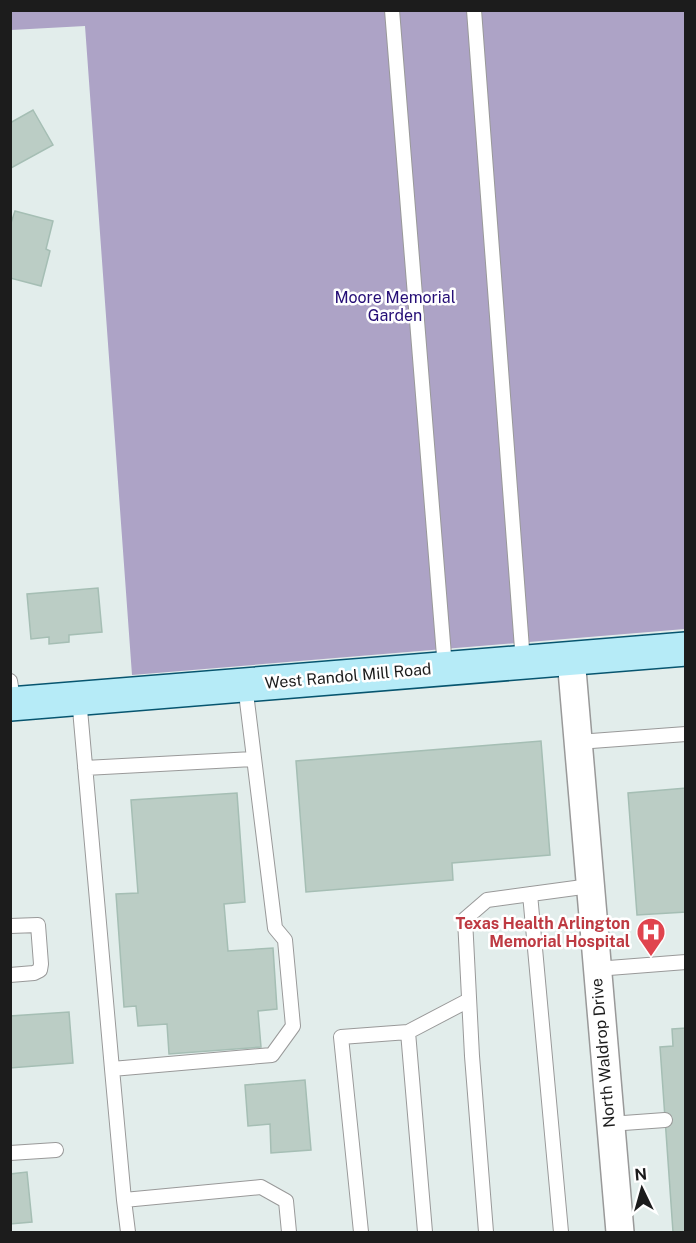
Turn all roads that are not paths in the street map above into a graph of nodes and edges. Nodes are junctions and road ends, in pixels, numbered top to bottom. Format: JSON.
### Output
{"nodes":[{"id":1,"x":392,"y":10,"type":"edge"},
{"id":2,"x":474,"y":10,"type":"edge"},
{"id":3,"x":686,"y":650,"type":"edge"},
{"id":4,"x":571,"y":658,"type":"junction"},
{"id":5,"x":523,"y":662,"type":"junction"},
{"id":6,"x":445,"y":668,"type":"junction"},
{"id":7,"x":245,"y":685,"type":"junction"},
{"id":8,"x":12,"y":696,"type":"edge"},
{"id":9,"x":79,"y":698,"type":"junction"},
{"id":10,"x":686,"y":734,"type":"edge"},
{"id":11,"x":578,"y":742,"type":"junction"},
{"id":12,"x":253,"y":759,"type":"junction"},
{"id":13,"x":85,"y":768,"type":"junction"},
{"id":14,"x":590,"y":886,"type":"junction"},
{"id":15,"x":530,"y":894,"type":"junction"},
{"id":16,"x":10,"y":926,"type":"edge"},
{"id":17,"x":686,"y":963,"type":"edge"},
{"id":18,"x":596,"y":969,"type":"junction"},
{"id":19,"x":10,"y":975,"type":"edge"},
{"id":20,"x":469,"y":1000,"type":"junction"},
{"id":21,"x":408,"y":1032,"type":"junction"},
{"id":22,"x":112,"y":1069,"type":"junction"},
{"id":23,"x":665,"y":1120,"type":"dead end"},
{"id":24,"x":610,"y":1124,"type":"junction"},
{"id":25,"x":56,"y":1150,"type":"dead end"},
{"id":26,"x":10,"y":1153,"type":"edge"},
{"id":27,"x":124,"y":1200,"type":"junction"},
{"id":28,"x":128,"y":1233,"type":"edge"},
{"id":29,"x":290,"y":1233,"type":"edge"},
{"id":30,"x":361,"y":1233,"type":"edge"},
{"id":31,"x":425,"y":1233,"type":"edge"},
{"id":32,"x":486,"y":1233,"type":"edge"},
{"id":33,"x":561,"y":1233,"type":"edge"},
{"id":34,"x":620,"y":1233,"type":"edge"}],
"edges":[{"from":1,"to":6,"type":"lane"},
{"from":2,"to":5,"type":"lane"},
{"from":3,"to":4,"type":"main road","name":"West Randol Mill Road"},
{"from":4,"to":5,"type":"main road","name":"West Randol Mill Road"},
{"from":4,"to":11,"type":"street","name":"North Waldrop Drive"},
{"from":5,"to":6,"type":"main road","name":"West Randol Mill Road"},
{"from":6,"to":7,"type":"main road","name":"West Randol Mill Road"},
{"from":7,"to":9,"type":"main road","name":"West Randol Mill Road"},
{"from":7,"to":12,"type":"lane"},
{"from":8,"to":9,"type":"main road","name":"West Randol Mill Road"},
{"from":9,"to":13,"type":"lane"},
{"from":10,"to":11,"type":"lane"},
{"from":11,"to":14,"type":"street","name":"North Waldrop Drive"},
{"from":12,"to":13,"type":"lane"},
{"from":12,"to":22,"type":"lane"},
{"from":13,"to":22,"type":"lane"},
{"from":14,"to":15,"type":"lane"},
{"from":14,"to":18,"type":"street","name":"North Waldrop Drive"},
{"from":15,"to":20,"type":"lane"},
{"from":15,"to":33,"type":"lane"},
{"from":16,"to":19,"type":"lane"},
{"from":17,"to":18,"type":"lane"},
{"from":18,"to":24,"type":"street","name":"North Waldrop Drive"},
{"from":20,"to":21,"type":"lane"},
{"from":20,"to":32,"type":"lane"},
{"from":21,"to":30,"type":"lane"},
{"from":21,"to":31,"type":"lane"},
{"from":22,"to":27,"type":"lane"},
{"from":23,"to":24,"type":"lane"},
{"from":24,"to":34,"type":"street","name":"North Waldrop Drive"},
{"from":25,"to":26,"type":"lane"},
{"from":27,"to":28,"type":"lane"},
{"from":27,"to":29,"type":"lane"}]}
